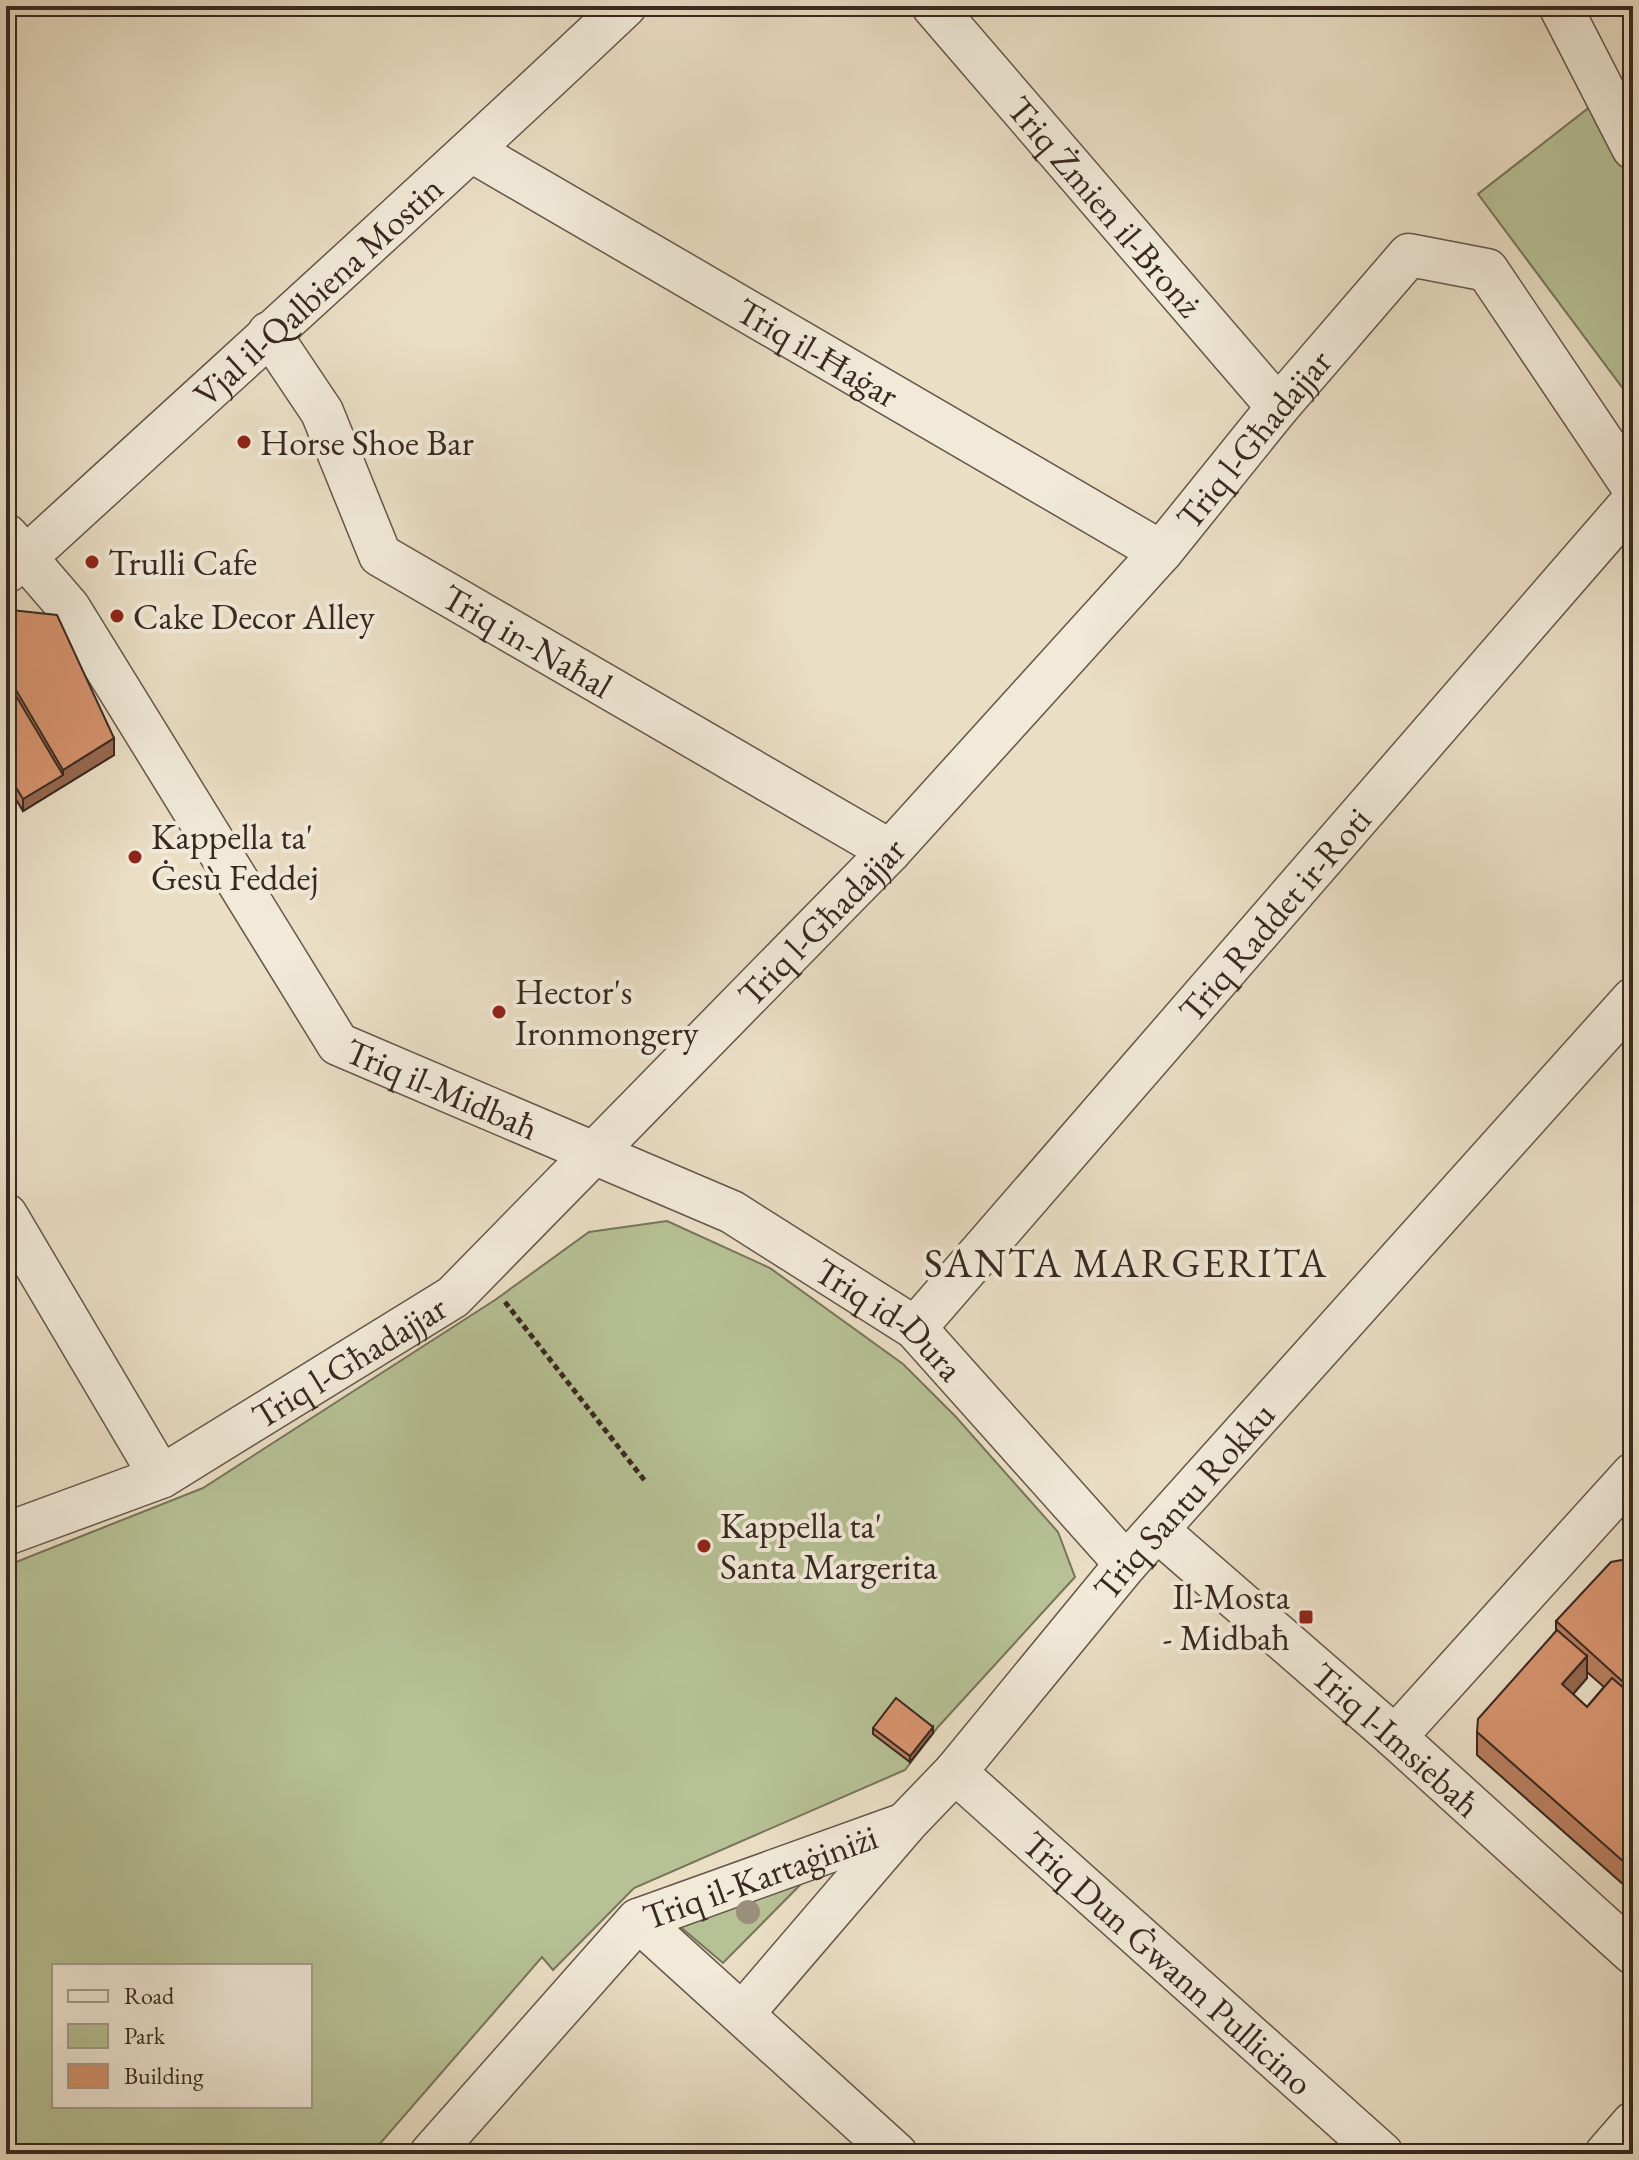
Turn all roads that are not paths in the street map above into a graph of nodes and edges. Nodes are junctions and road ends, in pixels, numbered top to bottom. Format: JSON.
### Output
{"nodes":[{"id":1,"x":625,"y":6,"type":"edge"},
{"id":2,"x":933,"y":6,"type":"edge"},
{"id":3,"x":1560,"y":6,"type":"edge"},
{"id":4,"x":1633,"y":148,"type":"edge"},
{"id":5,"x":472,"y":151,"type":"junction"},
{"id":6,"x":269,"y":333,"type":"junction"},
{"id":7,"x":1278,"y":407,"type":"junction"},
{"id":8,"x":1633,"y":487,"type":"edge"},
{"id":9,"x":1633,"y":501,"type":"edge"},
{"id":10,"x":1161,"y":552,"type":"junction"},
{"id":11,"x":12,"y":555,"type":"edge"},
{"id":12,"x":890,"y":851,"type":"junction"},
{"id":13,"x":1633,"y":999,"type":"edge"},
{"id":14,"x":592,"y":1153,"type":"junction"},
{"id":15,"x":6,"y":1215,"type":"edge"},
{"id":16,"x":915,"y":1328,"type":"junction"},
{"id":17,"x":161,"y":1477,"type":"junction"},
{"id":18,"x":1625,"y":1499,"type":"edge"},
{"id":19,"x":1157,"y":1530,"type":"junction"},
{"id":20,"x":6,"y":1534,"type":"edge"},
{"id":21,"x":1126,"y":1564,"type":"junction"},
{"id":22,"x":1395,"y":1737,"type":"junction"},
{"id":23,"x":955,"y":1772,"type":"junction"},
{"id":24,"x":906,"y":1823,"type":"junction"},
{"id":25,"x":638,"y":1920,"type":"junction"},
{"id":26,"x":1633,"y":1953,"type":"edge"},
{"id":27,"x":743,"y":2013,"type":"junction"},
{"id":28,"x":1633,"y":2123,"type":"edge"},
{"id":29,"x":431,"y":2154,"type":"edge"},
{"id":30,"x":896,"y":2154,"type":"edge"},
{"id":31,"x":1382,"y":2154,"type":"edge"},
{"id":32,"x":1606,"y":2154,"type":"edge"}],
"edges":[{"from":1,"to":5,"type":"street","name":"Vjal il-Qalbiena Mostin"},
{"from":2,"to":7,"type":"street","name":"Triq Żmien il-Bronż"},
{"from":3,"to":4,"type":"street"},
{"from":5,"to":6,"type":"street","name":"Vjal il-Qalbiena Mostin"},
{"from":5,"to":10,"type":"street","name":"Triq il-Ħaġar"},
{"from":6,"to":11,"type":"street","name":"Vjal il-Qalbiena Mostin"},
{"from":6,"to":12,"type":"street","name":"Triq in-Naħal"},
{"from":7,"to":8,"type":"street","name":"Triq l-Għadajjar"},
{"from":7,"to":10,"type":"street","name":"Triq l-Għadajjar"},
{"from":9,"to":16,"type":"street","name":"Triq Raddet ir-Roti"},
{"from":10,"to":12,"type":"street","name":"Triq l-Għadajjar"},
{"from":11,"to":14,"type":"street","name":"Triq il-Midbaħ"},
{"from":12,"to":14,"type":"street","name":"Triq l-Għadajjar"},
{"from":13,"to":19,"type":"street","name":"Triq Santu Rokku"},
{"from":14,"to":16,"type":"street","name":"Triq id-Dura"},
{"from":14,"to":17,"type":"street","name":"Triq l-Għadajjar"},
{"from":15,"to":17,"type":"street"},
{"from":16,"to":21,"type":"street","name":"Triq id-Dura"},
{"from":17,"to":20,"type":"street","name":"Triq l-Għadajjar"},
{"from":18,"to":22,"type":"street"},
{"from":19,"to":21,"type":"street","name":"Triq Santu Rokku"},
{"from":19,"to":22,"type":"street","name":"Triq l-Imsiebaħ"},
{"from":21,"to":23,"type":"street","name":"Triq Santu Rokku"},
{"from":22,"to":26,"type":"street","name":"Triq l-Imsiebaħ"},
{"from":23,"to":24,"type":"street","name":"Triq Santu Rokku"},
{"from":23,"to":31,"type":"street","name":"Triq Dun Ġwann Pullicino"},
{"from":24,"to":25,"type":"street","name":"Triq il-Kartaġiniżi"},
{"from":24,"to":27,"type":"street","name":"Triq Santu Rokku"},
{"from":25,"to":27,"type":"street"},
{"from":25,"to":29,"type":"street","name":"Triq il-Kartaġiniżi"},
{"from":27,"to":30,"type":"street"},
{"from":28,"to":32,"type":"street"}]}
